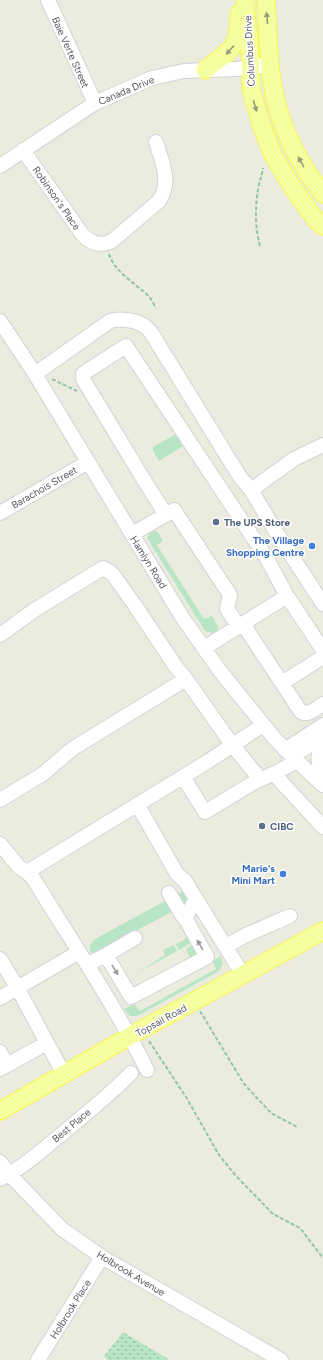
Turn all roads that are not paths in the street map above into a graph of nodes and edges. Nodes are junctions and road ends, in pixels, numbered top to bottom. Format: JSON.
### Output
{"nodes":[{"id":1,"x":48,"y":0,"type":"edge"},
{"id":2,"x":238,"y":0,"type":"edge"},
{"id":3,"x":245,"y":0,"type":"edge"},
{"id":4,"x":266,"y":0,"type":"edge"},
{"id":5,"x":270,"y":65,"type":"junction"},
{"id":6,"x":250,"y":68,"type":"junction"},
{"id":7,"x":205,"y":70,"type":"junction"},
{"id":8,"x":95,"y":103,"type":"junction"},
{"id":9,"x":156,"y":142,"type":"dead end"},
{"id":10,"x":23,"y":150,"type":"junction"},
{"id":11,"x":0,"y":166,"type":"edge"},
{"id":12,"x":323,"y":194,"type":"edge"},
{"id":13,"x":323,"y":226,"type":"edge"},
{"id":14,"x":0,"y":321,"type":"edge"},
{"id":15,"x":35,"y":374,"type":"junction"},
{"id":16,"x":323,"y":446,"type":"edge"},
{"id":17,"x":88,"y":462,"type":"junction"},
{"id":18,"x":251,"y":490,"type":"junction"},
{"id":19,"x":0,"y":513,"type":"edge"},
{"id":20,"x":166,"y":515,"type":"junction"},
{"id":21,"x":132,"y":534,"type":"junction"},
{"id":22,"x":287,"y":596,"type":"junction"},
{"id":23,"x":323,"y":604,"type":"edge"},
{"id":24,"x":241,"y":626,"type":"junction"},
{"id":25,"x":0,"y":635,"type":"edge"},
{"id":26,"x":204,"y":648,"type":"junction"},
{"id":27,"x":323,"y":650,"type":"edge"},
{"id":28,"x":323,"y":657,"type":"edge"},
{"id":29,"x":323,"y":666,"type":"edge"},
{"id":30,"x":186,"y":679,"type":"junction"},
{"id":31,"x":284,"y":686,"type":"junction"},
{"id":32,"x":323,"y":704,"type":"edge"},
{"id":33,"x":323,"y":725,"type":"edge"},
{"id":34,"x":263,"y":726,"type":"junction"},
{"id":35,"x":323,"y":737,"type":"edge"},
{"id":36,"x":323,"y":744,"type":"edge"},
{"id":37,"x":233,"y":746,"type":"junction"},
{"id":38,"x":291,"y":756,"type":"junction"},
{"id":39,"x":323,"y":772,"type":"edge"},
{"id":40,"x":274,"y":774,"type":"junction"},
{"id":41,"x":183,"y":777,"type":"junction"},
{"id":42,"x":260,"y":779,"type":"junction"},
{"id":43,"x":323,"y":785,"type":"edge"},
{"id":44,"x":0,"y":800,"type":"edge"},
{"id":45,"x":137,"y":804,"type":"junction"},
{"id":46,"x":323,"y":827,"type":"edge"},
{"id":47,"x":0,"y":844,"type":"edge"},
{"id":48,"x":27,"y":872,"type":"junction"},
{"id":49,"x":169,"y":893,"type":"dead end"},
{"id":50,"x":196,"y":899,"type":"junction"},
{"id":51,"x":290,"y":916,"type":"dead end"},
{"id":52,"x":185,"y":918,"type":"junction"},
{"id":53,"x":323,"y":931,"type":"edge"},
{"id":54,"x":135,"y":938,"type":"dead end"},
{"id":55,"x":226,"y":946,"type":"junction"},
{"id":56,"x":79,"y":952,"type":"junction"},
{"id":57,"x":106,"y":955,"type":"junction"},
{"id":58,"x":0,"y":959,"type":"edge"},
{"id":59,"x":88,"y":964,"type":"junction"},
{"id":60,"x":243,"y":975,"type":"junction"},
{"id":61,"x":17,"y":987,"type":"junction"},
{"id":62,"x":0,"y":998,"type":"edge"},
{"id":63,"x":136,"y":1033,"type":"junction"},
{"id":64,"x":47,"y":1043,"type":"junction"},
{"id":65,"x":0,"y":1052,"type":"edge"},
{"id":66,"x":4,"y":1067,"type":"edge"},
{"id":67,"x":147,"y":1070,"type":"dead end"},
{"id":68,"x":131,"y":1073,"type":"dead end"},
{"id":69,"x":64,"y":1074,"type":"junction"},
{"id":70,"x":0,"y":1111,"type":"edge"},
{"id":71,"x":0,"y":1162,"type":"edge"},
{"id":72,"x":5,"y":1176,"type":"edge"},
{"id":73,"x":102,"y":1257,"type":"junction"},
{"id":74,"x":38,"y":1360,"type":"edge"},
{"id":75,"x":281,"y":1360,"type":"edge"}],
"edges":[{"from":1,"to":8,"type":"street","name":"Baie Verte Street"},
{"from":2,"to":7,"type":"main road","one_way":true},
{"from":3,"to":6,"type":"main road","name":"Columbus Drive"},
{"from":5,"to":4,"type":"main road","name":"Columbus Drive","one_way":true},
{"from":5,"to":6,"type":"street","name":"Canada Drive"},
{"from":12,"to":5,"type":"main road","name":"Columbus Drive","one_way":true},
{"from":6,"to":7,"type":"street","name":"Canada Drive"},
{"from":6,"to":13,"type":"main road","name":"Columbus Drive","one_way":true},
{"from":7,"to":8,"type":"street","name":"Canada Drive"},
{"from":8,"to":10,"type":"street","name":"Canada Drive"},
{"from":9,"to":10,"type":"street","name":"Robinson's Place"},
{"from":10,"to":11,"type":"street","name":"Canada Drive"},
{"from":14,"to":15,"type":"street","name":"Hamlyn Road"},
{"from":15,"to":17,"type":"street","name":"Hamlyn Road"},
{"from":15,"to":18,"type":"street"},
{"from":16,"to":18,"type":"street"},
{"from":17,"to":19,"type":"street","name":"Barachois Street"},
{"from":17,"to":21,"type":"street","name":"Hamlyn Road"},
{"from":18,"to":23,"type":"street"},
{"from":20,"to":21,"type":"street"},
{"from":20,"to":22,"type":"street"},
{"from":20,"to":24,"type":"street"},
{"from":21,"to":26,"type":"street","name":"Hamlyn Road"},
{"from":22,"to":24,"type":"street"},
{"from":22,"to":27,"type":"street"},
{"from":24,"to":26,"type":"street"},
{"from":24,"to":31,"type":"street"},
{"from":25,"to":30,"type":"street"},
{"from":26,"to":34,"type":"street","name":"Hamlyn Road"},
{"from":28,"to":31,"type":"street"},
{"from":29,"to":31,"type":"street"},
{"from":30,"to":37,"type":"street"},
{"from":30,"to":44,"type":"street"},
{"from":31,"to":32,"type":"street"},
{"from":33,"to":38,"type":"street"},
{"from":34,"to":37,"type":"street"},
{"from":34,"to":38,"type":"street","name":"Hamlyn Road"},
{"from":35,"to":38,"type":"street"},
{"from":36,"to":39,"type":"street"},
{"from":37,"to":41,"type":"street"},
{"from":37,"to":42,"type":"street"},
{"from":38,"to":40,"type":"street"},
{"from":38,"to":43,"type":"street","name":"Hamlyn Road"},
{"from":40,"to":42,"type":"street"},
{"from":40,"to":46,"type":"street"},
{"from":41,"to":42,"type":"street"},
{"from":41,"to":45,"type":"street"},
{"from":45,"to":48,"type":"street"},
{"from":45,"to":50,"type":"street"},
{"from":47,"to":48,"type":"street"},
{"from":48,"to":56,"type":"street"},
{"from":49,"to":52,"type":"street"},
{"from":50,"to":52,"type":"street"},
{"from":50,"to":55,"type":"street"},
{"from":51,"to":55,"type":"street"},
{"from":57,"to":52,"type":"street","one_way":true},
{"from":53,"to":60,"type":"main road","name":"Topsail Road"},
{"from":54,"to":57,"type":"street"},
{"from":55,"to":60,"type":"street"},
{"from":56,"to":59,"type":"street"},
{"from":56,"to":61,"type":"street"},
{"from":57,"to":59,"type":"street"},
{"from":58,"to":61,"type":"street"},
{"from":59,"to":63,"type":"street"},
{"from":60,"to":63,"type":"main road","name":"Topsail Road"},
{"from":61,"to":62,"type":"street"},
{"from":61,"to":64,"type":"street"},
{"from":63,"to":67,"type":"street"},
{"from":63,"to":69,"type":"main road","name":"Topsail Road"},
{"from":64,"to":66,"type":"street"},
{"from":64,"to":69,"type":"street"},
{"from":65,"to":66,"type":"street"},
{"from":68,"to":72,"type":"street","name":"Best Place"},
{"from":69,"to":70,"type":"main road","name":"Topsail Road"},
{"from":71,"to":72,"type":"street","name":"Holbrook Avenue"},
{"from":72,"to":73,"type":"street","name":"Holbrook Avenue"},
{"from":73,"to":74,"type":"street","name":"Holbrook Place"},
{"from":73,"to":75,"type":"street","name":"Holbrook Avenue"}]}
